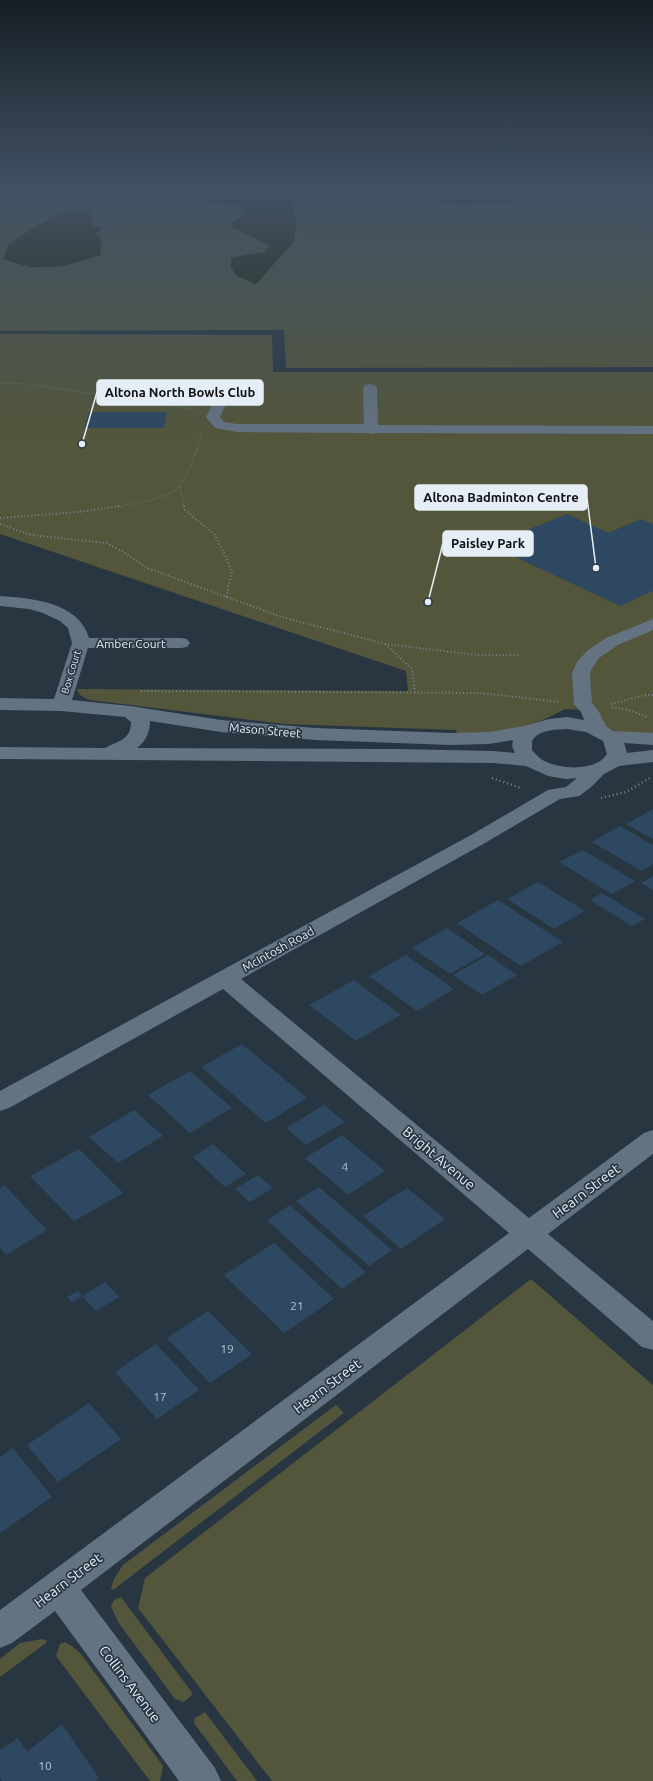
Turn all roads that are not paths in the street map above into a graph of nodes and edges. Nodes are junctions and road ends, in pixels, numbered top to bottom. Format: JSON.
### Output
{"nodes":[{"id":1,"x":370,"y":388,"type":"dead end"},
{"id":2,"x":219,"y":404,"type":"dead end"},
{"id":3,"x":371,"y":430,"type":"junction"},
{"id":4,"x":653,"y":430,"type":"edge"},
{"id":5,"x":0,"y":602,"type":"edge"},
{"id":6,"x":653,"y":624,"type":"edge"},
{"id":7,"x":81,"y":643,"type":"junction"},
{"id":8,"x":181,"y":643,"type":"dead end"},
{"id":9,"x":0,"y":704,"type":"edge"},
{"id":10,"x":583,"y":704,"type":"junction"},
{"id":11,"x":61,"y":705,"type":"junction"},
{"id":12,"x":130,"y":712,"type":"junction"},
{"id":13,"x":538,"y":728,"type":"junction"},
{"id":14,"x":602,"y":733,"type":"junction"},
{"id":15,"x":653,"y":739,"type":"edge"},
{"id":16,"x":92,"y":753,"type":"junction"},
{"id":17,"x":0,"y":754,"type":"edge"},
{"id":18,"x":653,"y":756,"type":"edge"},
{"id":19,"x":535,"y":764,"type":"junction"},
{"id":20,"x":605,"y":766,"type":"junction"},
{"id":21,"x":555,"y":794,"type":"junction"},
{"id":22,"x":225,"y":978,"type":"junction"},
{"id":23,"x":0,"y":1102,"type":"edge"},
{"id":24,"x":653,"y":1140,"type":"edge"},
{"id":25,"x":529,"y":1234,"type":"junction"},
{"id":26,"x":653,"y":1338,"type":"edge"},
{"id":27,"x":58,"y":1587,"type":"junction"},
{"id":28,"x":0,"y":1631,"type":"edge"},
{"id":29,"x":202,"y":1781,"type":"edge"}],
"edges":[{"from":1,"to":3,"type":"street"},
{"from":2,"to":3,"type":"street"},
{"from":3,"to":4,"type":"street"},
{"from":5,"to":7,"type":"street","name":"Box Court"},
{"from":6,"to":10,"type":"street"},
{"from":7,"to":8,"type":"street","name":"Amber Court"},
{"from":7,"to":11,"type":"street","name":"Box Court"},
{"from":9,"to":11,"type":"street","name":"Mason Street"},
{"from":10,"to":13,"type":"street"},
{"from":10,"to":14,"type":"street"},
{"from":11,"to":12,"type":"street","name":"Mason Street"},
{"from":12,"to":13,"type":"street","name":"Mason Street"},
{"from":12,"to":16,"type":"street"},
{"from":13,"to":14,"type":"street","name":"Mason Street"},
{"from":13,"to":19,"type":"street"},
{"from":14,"to":15,"type":"street"},
{"from":14,"to":20,"type":"street"},
{"from":16,"to":17,"type":"street","name":"Mason Street"},
{"from":16,"to":19,"type":"street","name":"Mason Street"},
{"from":18,"to":20,"type":"street"},
{"from":19,"to":20,"type":"street","name":"Mason Street"},
{"from":19,"to":21,"type":"street"},
{"from":20,"to":21,"type":"street","name":"McIntosh Road"},
{"from":21,"to":22,"type":"street","name":"McIntosh Road"},
{"from":22,"to":23,"type":"street","name":"McIntosh Road"},
{"from":22,"to":25,"type":"street","name":"Bright Avenue"},
{"from":24,"to":25,"type":"street","name":"Hearn Street"},
{"from":25,"to":26,"type":"street","name":"Bright Avenue"},
{"from":25,"to":27,"type":"street","name":"Hearn Street"},
{"from":27,"to":28,"type":"street","name":"Hearn Street"},
{"from":27,"to":29,"type":"street","name":"Collins Avenue"}]}
